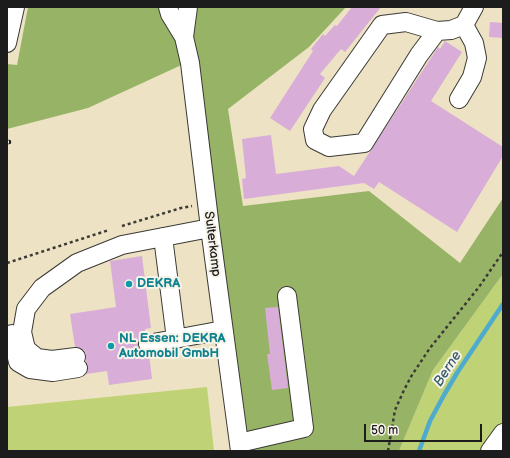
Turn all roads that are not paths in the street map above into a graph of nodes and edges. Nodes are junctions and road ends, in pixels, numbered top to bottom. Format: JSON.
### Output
{"nodes":[{"id":1,"x":15,"y":7,"type":"edge"},
{"id":2,"x":168,"y":7,"type":"edge"},
{"id":3,"x":188,"y":7,"type":"edge"},
{"id":4,"x":474,"y":7,"type":"edge"},
{"id":5,"x":464,"y":25,"type":"junction"},
{"id":6,"x":437,"y":31,"type":"junction"},
{"id":7,"x":184,"y":37,"type":"junction"},
{"id":8,"x":7,"y":43,"type":"edge"},
{"id":9,"x":459,"y":99,"type":"dead end"},
{"id":10,"x":210,"y":228,"type":"junction"},
{"id":11,"x":162,"y":237,"type":"junction"},
{"id":12,"x":287,"y":296,"type":"dead end"},
{"id":13,"x":223,"y":330,"type":"junction"},
{"id":14,"x":176,"y":339,"type":"junction"},
{"id":15,"x":148,"y":344,"type":"dead end"},
{"id":16,"x":77,"y":358,"type":"dead end"},
{"id":17,"x":503,"y":434,"type":"edge"},
{"id":18,"x":240,"y":447,"type":"edge"},
{"id":19,"x":490,"y":451,"type":"edge"}],
"edges":[{"from":1,"to":8,"type":"street"},
{"from":2,"to":7,"type":"street","name":"Sulterkamp"},
{"from":3,"to":7,"type":"street","name":"Sulterkamp"},
{"from":4,"to":5,"type":"street"},
{"from":5,"to":6,"type":"street"},
{"from":5,"to":9,"type":"street"},
{"from":6,"to":6,"type":"street"},
{"from":7,"to":10,"type":"street","name":"Sulterkamp"},
{"from":10,"to":11,"type":"street"},
{"from":10,"to":13,"type":"street","name":"Sulterkamp"},
{"from":11,"to":14,"type":"street"},
{"from":11,"to":16,"type":"street"},
{"from":12,"to":18,"type":"street"},
{"from":13,"to":14,"type":"street"},
{"from":13,"to":18,"type":"street","name":"Sulterkamp"},
{"from":14,"to":15,"type":"street"},
{"from":17,"to":19,"type":"street"}]}
